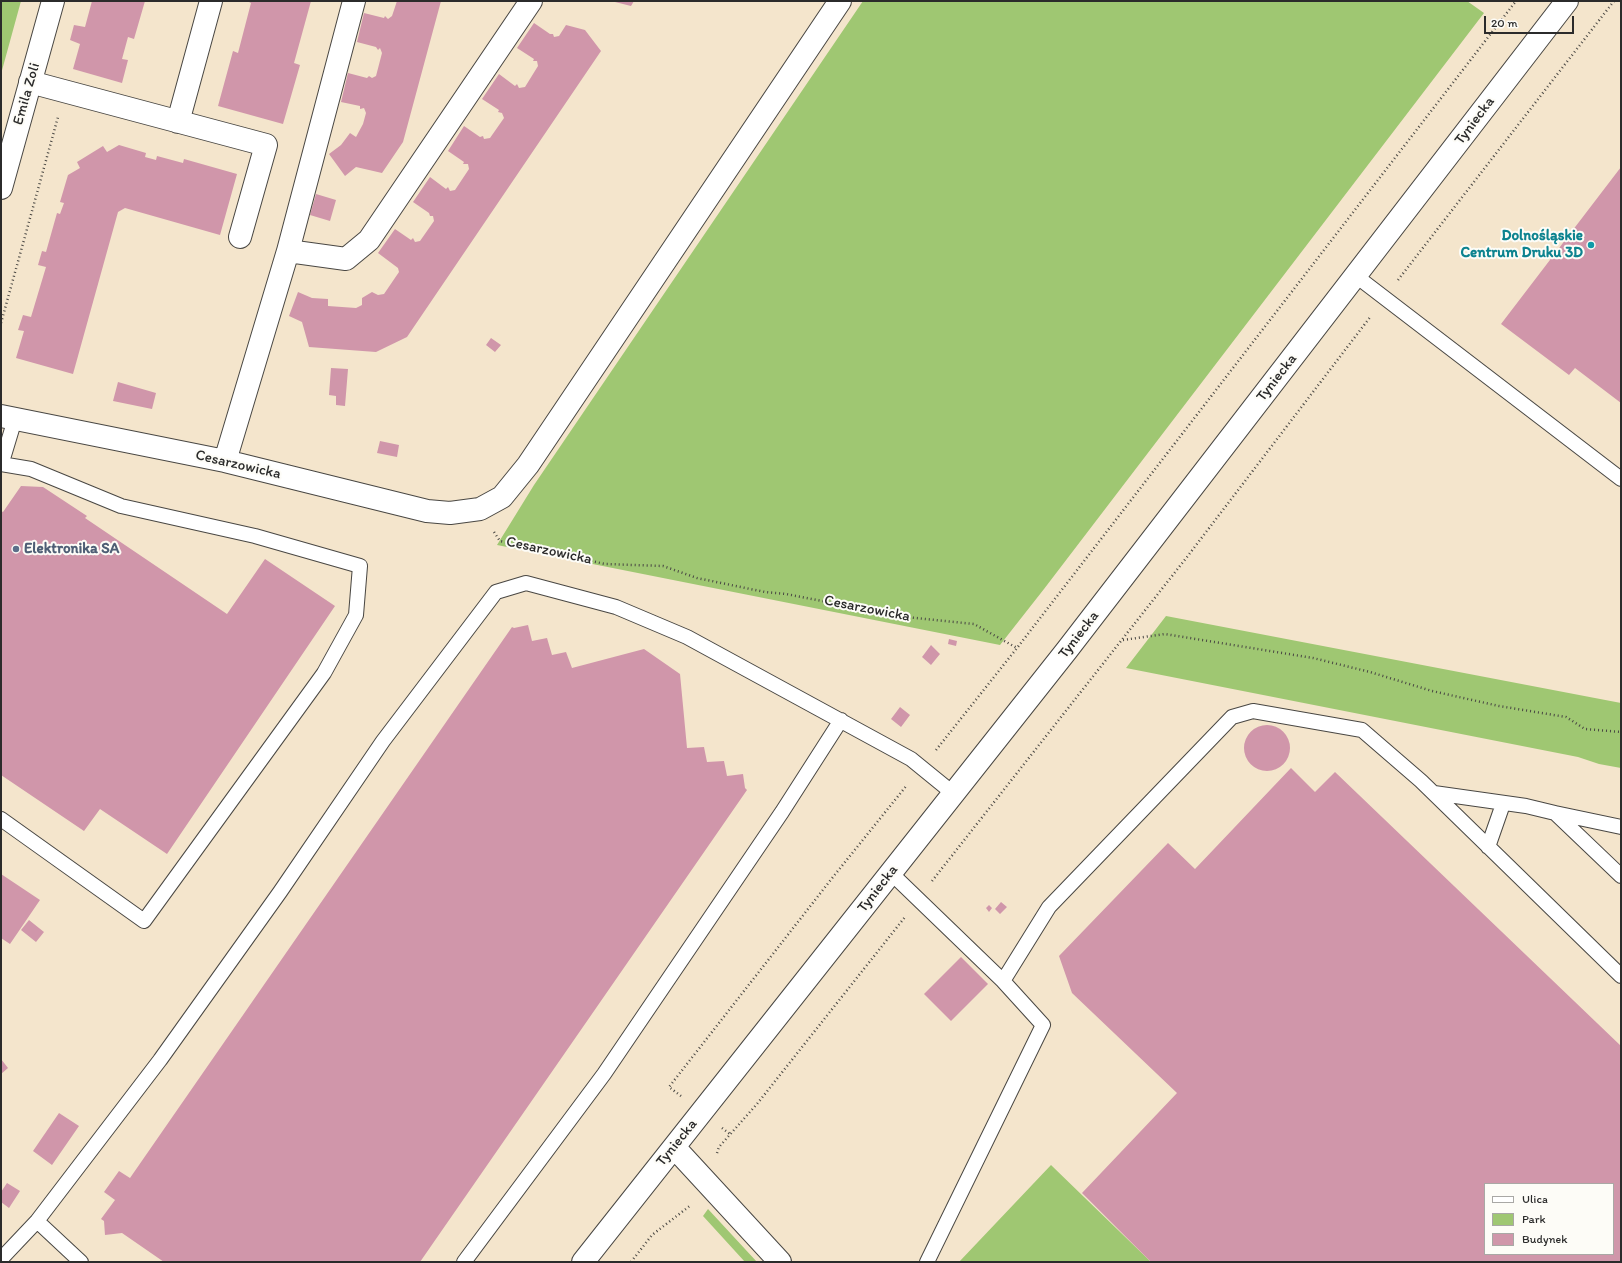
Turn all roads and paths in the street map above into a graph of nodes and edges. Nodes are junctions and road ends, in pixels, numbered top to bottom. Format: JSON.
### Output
{"nodes":[{"id":1,"x":53,"y":1,"type":"edge"},
{"id":2,"x":211,"y":1,"type":"edge"},
{"id":3,"x":354,"y":1,"type":"edge"},
{"id":4,"x":531,"y":1,"type":"edge"},
{"id":5,"x":840,"y":1,"type":"edge"},
{"id":6,"x":1516,"y":1,"type":"edge"},
{"id":7,"x":1568,"y":1,"type":"edge"},
{"id":8,"x":1614,"y":1,"type":"edge"},
{"id":9,"x":30,"y":82,"type":"junction"},
{"id":10,"x":65,"y":92,"type":"junction"},
{"id":11,"x":178,"y":122,"type":"junction"},
{"id":12,"x":1,"y":188,"type":"edge"},
{"id":13,"x":240,"y":237,"type":"dead end"},
{"id":14,"x":288,"y":251,"type":"junction"},
{"id":15,"x":1356,"y":276,"type":"junction"},
{"id":16,"x":1385,"y":298,"type":"junction"},
{"id":17,"x":1,"y":323,"type":"edge"},
{"id":18,"x":8,"y":418,"type":"edge"},
{"id":19,"x":225,"y":461,"type":"junction"},
{"id":20,"x":1,"y":463,"type":"edge"},
{"id":21,"x":1621,"y":479,"type":"edge"},
{"id":22,"x":480,"y":509,"type":"junction"},
{"id":23,"x":1122,"y":640,"type":"junction"},
{"id":24,"x":1017,"y":648,"type":"junction"},
{"id":25,"x":841,"y":720,"type":"junction"},
{"id":26,"x":1621,"y":732,"type":"edge"},
{"id":27,"x":922,"y":767,"type":"junction"},
{"id":28,"x":1434,"y":793,"type":"junction"},
{"id":29,"x":954,"y":794,"type":"junction"},
{"id":30,"x":1503,"y":804,"type":"junction"},
{"id":31,"x":1555,"y":813,"type":"junction"},
{"id":32,"x":1,"y":819,"type":"edge"},
{"id":33,"x":1621,"y":827,"type":"edge"},
{"id":34,"x":1488,"y":847,"type":"junction"},
{"id":35,"x":891,"y":873,"type":"junction"},
{"id":36,"x":938,"y":873,"type":"dead end"},
{"id":37,"x":1621,"y":876,"type":"edge"},
{"id":38,"x":901,"y":921,"type":"dead end"},
{"id":39,"x":1621,"y":976,"type":"edge"},
{"id":40,"x":1003,"y":981,"type":"junction"},
{"id":41,"x":669,"y":1087,"type":"dead end"},
{"id":42,"x":674,"y":1147,"type":"junction"},
{"id":43,"x":718,"y":1159,"type":"dead end"},
{"id":44,"x":688,"y":1209,"type":"dead end"},
{"id":45,"x":37,"y":1220,"type":"junction"},
{"id":46,"x":1,"y":1259,"type":"edge"},
{"id":47,"x":81,"y":1262,"type":"edge"},
{"id":48,"x":464,"y":1262,"type":"edge"},
{"id":49,"x":583,"y":1262,"type":"edge"},
{"id":50,"x":631,"y":1262,"type":"edge"},
{"id":51,"x":780,"y":1262,"type":"edge"},
{"id":52,"x":927,"y":1262,"type":"edge"}],
"edges":[{"from":1,"to":9,"type":"street","name":"Emila Zoli"},
{"from":2,"to":11,"type":"street"},
{"from":3,"to":14,"type":"street"},
{"from":4,"to":14,"type":"street"},
{"from":5,"to":22,"type":"street"},
{"from":6,"to":24,"type":"path"},
{"from":7,"to":15,"type":"street","name":"Tyniecka"},
{"from":8,"to":16,"type":"path"},
{"from":9,"to":10,"type":"street"},
{"from":9,"to":12,"type":"street","name":"Emila Zoli"},
{"from":10,"to":11,"type":"street"},
{"from":10,"to":17,"type":"path"},
{"from":11,"to":13,"type":"street"},
{"from":14,"to":19,"type":"street"},
{"from":15,"to":16,"type":"lane"},
{"from":15,"to":29,"type":"street","name":"Tyniecka"},
{"from":16,"to":21,"type":"lane"},
{"from":16,"to":23,"type":"path"},
{"from":18,"to":19,"type":"street","name":"Cesarzowicka"},
{"from":18,"to":20,"type":"lane"},
{"from":19,"to":22,"type":"street","name":"Cesarzowicka"},
{"from":20,"to":32,"type":"lane"},
{"from":22,"to":24,"type":"path","name":"Cesarzowicka"},
{"from":23,"to":26,"type":"path"},
{"from":23,"to":36,"type":"path"},
{"from":24,"to":27,"type":"path"},
{"from":25,"to":27,"type":"lane"},
{"from":25,"to":45,"type":"lane"},
{"from":25,"to":48,"type":"lane"},
{"from":27,"to":29,"type":"lane"},
{"from":27,"to":41,"type":"path"},
{"from":28,"to":30,"type":"lane"},
{"from":28,"to":34,"type":"lane"},
{"from":28,"to":40,"type":"lane"},
{"from":29,"to":35,"type":"street","name":"Tyniecka"},
{"from":30,"to":31,"type":"lane"},
{"from":30,"to":34,"type":"lane"},
{"from":31,"to":33,"type":"lane"},
{"from":31,"to":37,"type":"lane"},
{"from":34,"to":39,"type":"lane"},
{"from":35,"to":40,"type":"lane"},
{"from":35,"to":42,"type":"street","name":"Tyniecka"},
{"from":38,"to":43,"type":"path"},
{"from":40,"to":52,"type":"lane"},
{"from":42,"to":49,"type":"street","name":"Tyniecka"},
{"from":42,"to":51,"type":"street"},
{"from":44,"to":50,"type":"path"},
{"from":45,"to":46,"type":"lane"},
{"from":45,"to":47,"type":"lane"}]}
